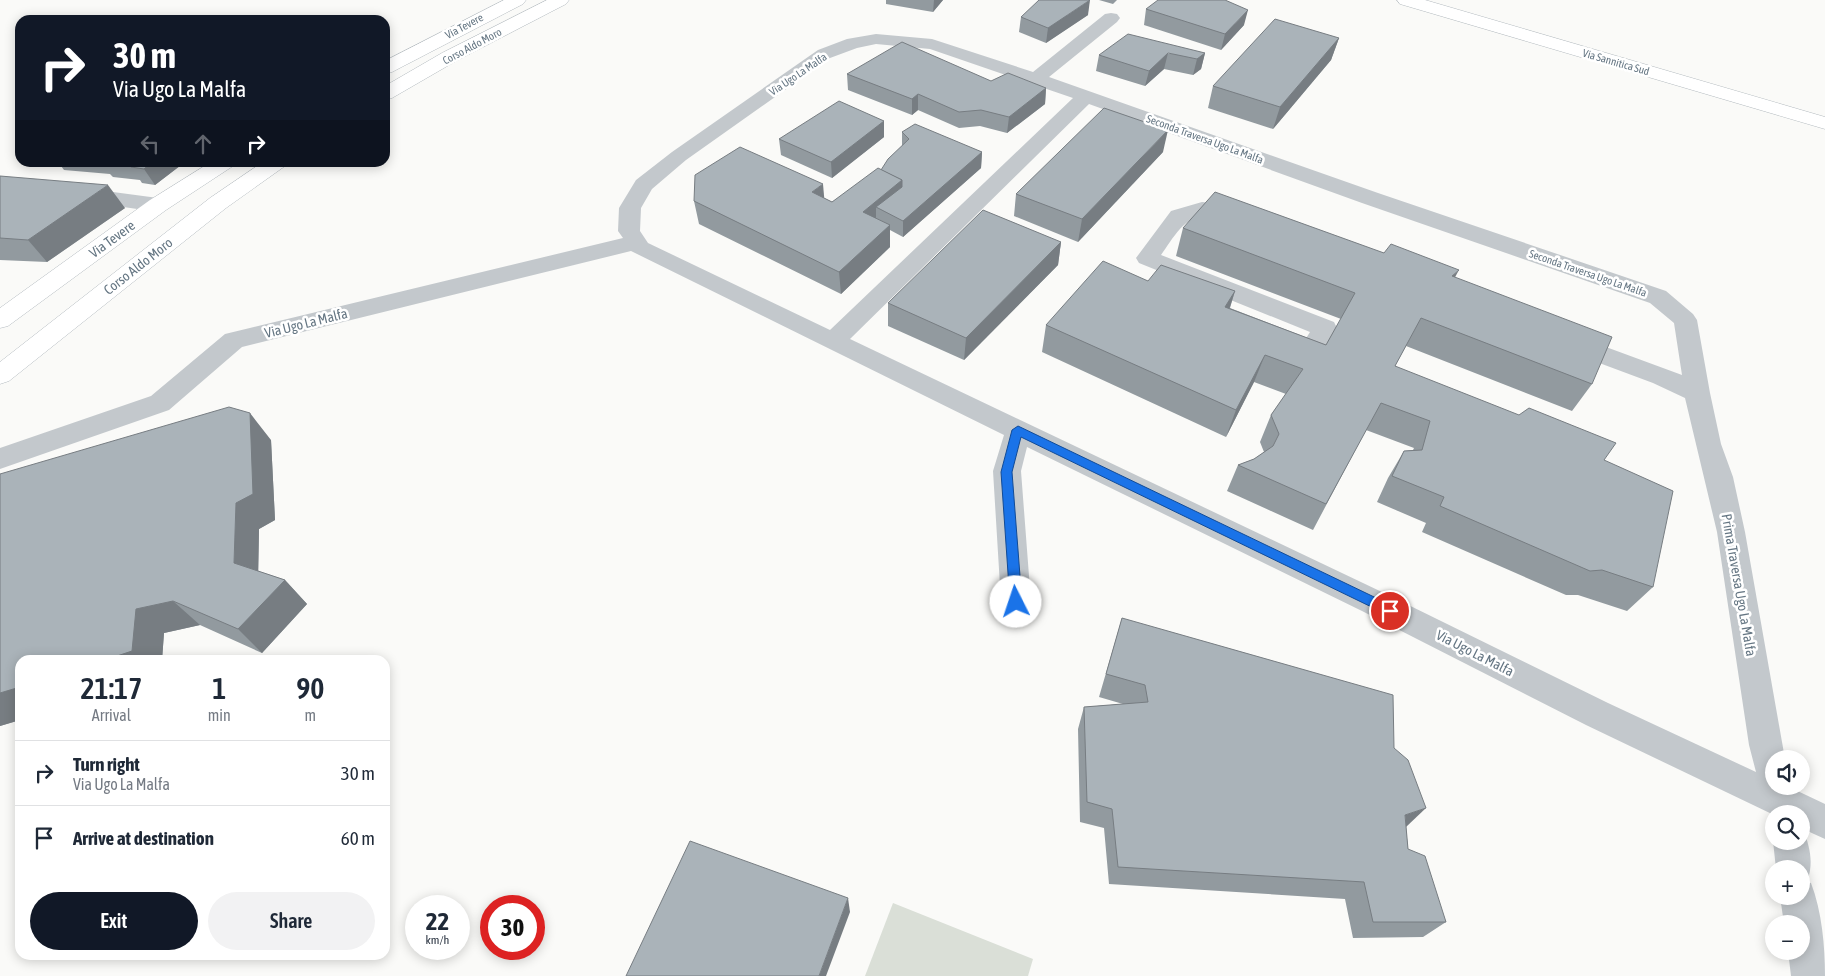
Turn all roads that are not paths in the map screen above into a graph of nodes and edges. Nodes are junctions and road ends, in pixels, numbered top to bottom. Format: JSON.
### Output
{"nodes":[{"id":1,"x":516,"y":0,"type":"edge"},
{"id":2,"x":560,"y":0,"type":"edge"},
{"id":3,"x":1406,"y":0,"type":"edge"},
{"id":4,"x":1110,"y":18,"type":"dead end"},
{"id":5,"x":390,"y":65,"type":"edge"},
{"id":6,"x":1037,"y":78,"type":"junction"},
{"id":7,"x":390,"y":91,"type":"edge"},
{"id":8,"x":1086,"y":96,"type":"junction"},
{"id":9,"x":1825,"y":123,"type":"edge"},
{"id":10,"x":218,"y":167,"type":"edge"},
{"id":11,"x":271,"y":167,"type":"edge"},
{"id":12,"x":59,"y":192,"type":"edge"},
{"id":13,"x":158,"y":205,"type":"junction"},
{"id":14,"x":1254,"y":224,"type":"edge"},
{"id":15,"x":636,"y":242,"type":"junction"},
{"id":16,"x":1658,"y":297,"type":"joint"},
{"id":17,"x":0,"y":320,"type":"edge"},
{"id":18,"x":1266,"y":334,"type":"edge"},
{"id":19,"x":1552,"y":336,"type":"edge"},
{"id":20,"x":833,"y":341,"type":"junction"},
{"id":21,"x":0,"y":375,"type":"edge"},
{"id":22,"x":1697,"y":393,"type":"junction"},
{"id":23,"x":1018,"y":430,"type":"junction"},
{"id":24,"x":0,"y":459,"type":"edge"},
{"id":25,"x":1016,"y":602,"type":"dead end"},
{"id":26,"x":1766,"y":750,"type":"edge"},
{"id":27,"x":1765,"y":788,"type":"edge"},
{"id":28,"x":1780,"y":795,"type":"edge"},
{"id":29,"x":1825,"y":822,"type":"edge"},
{"id":30,"x":1799,"y":905,"type":"edge"},
{"id":31,"x":1810,"y":976,"type":"edge"}],
"edges":[{"from":1,"to":5,"type":"street","name":"Via Tevere"},
{"from":2,"to":7,"type":"street","name":"Corso Aldo Moro"},
{"from":3,"to":9,"type":"street","name":"Via Sannitica Sud"},
{"from":4,"to":6,"type":"street"},
{"from":6,"to":8,"type":"street","name":"Via Ugo La Malfa"},
{"from":6,"to":15,"type":"street","name":"Via Ugo La Malfa"},
{"from":8,"to":16,"type":"street","name":"Seconda Traversa Ugo La Malfa"},
{"from":8,"to":20,"type":"street"},
{"from":10,"to":13,"type":"street","name":"Via Tevere"},
{"from":11,"to":21,"type":"street","name":"Corso Aldo Moro"},
{"from":12,"to":13,"type":"street"},
{"from":13,"to":17,"type":"street","name":"Via Tevere"},
{"from":14,"to":18,"type":"street"},
{"from":15,"to":20,"type":"street","name":"Via Ugo La Malfa"},
{"from":15,"to":24,"type":"street","name":"Via Ugo La Malfa"},
{"from":16,"to":22,"type":"street","name":"Prima Traversa Ugo La Malfa"},
{"from":19,"to":22,"type":"street"},
{"from":20,"to":23,"type":"street","name":"Via Ugo La Malfa"},
{"from":22,"to":26,"type":"street","name":"Prima Traversa Ugo La Malfa"},
{"from":23,"to":25,"type":"street"},
{"from":23,"to":27,"type":"street","name":"Via Ugo La Malfa"},
{"from":28,"to":29,"type":"street","name":"Via Ugo La Malfa"},
{"from":30,"to":31,"type":"street"}]}
